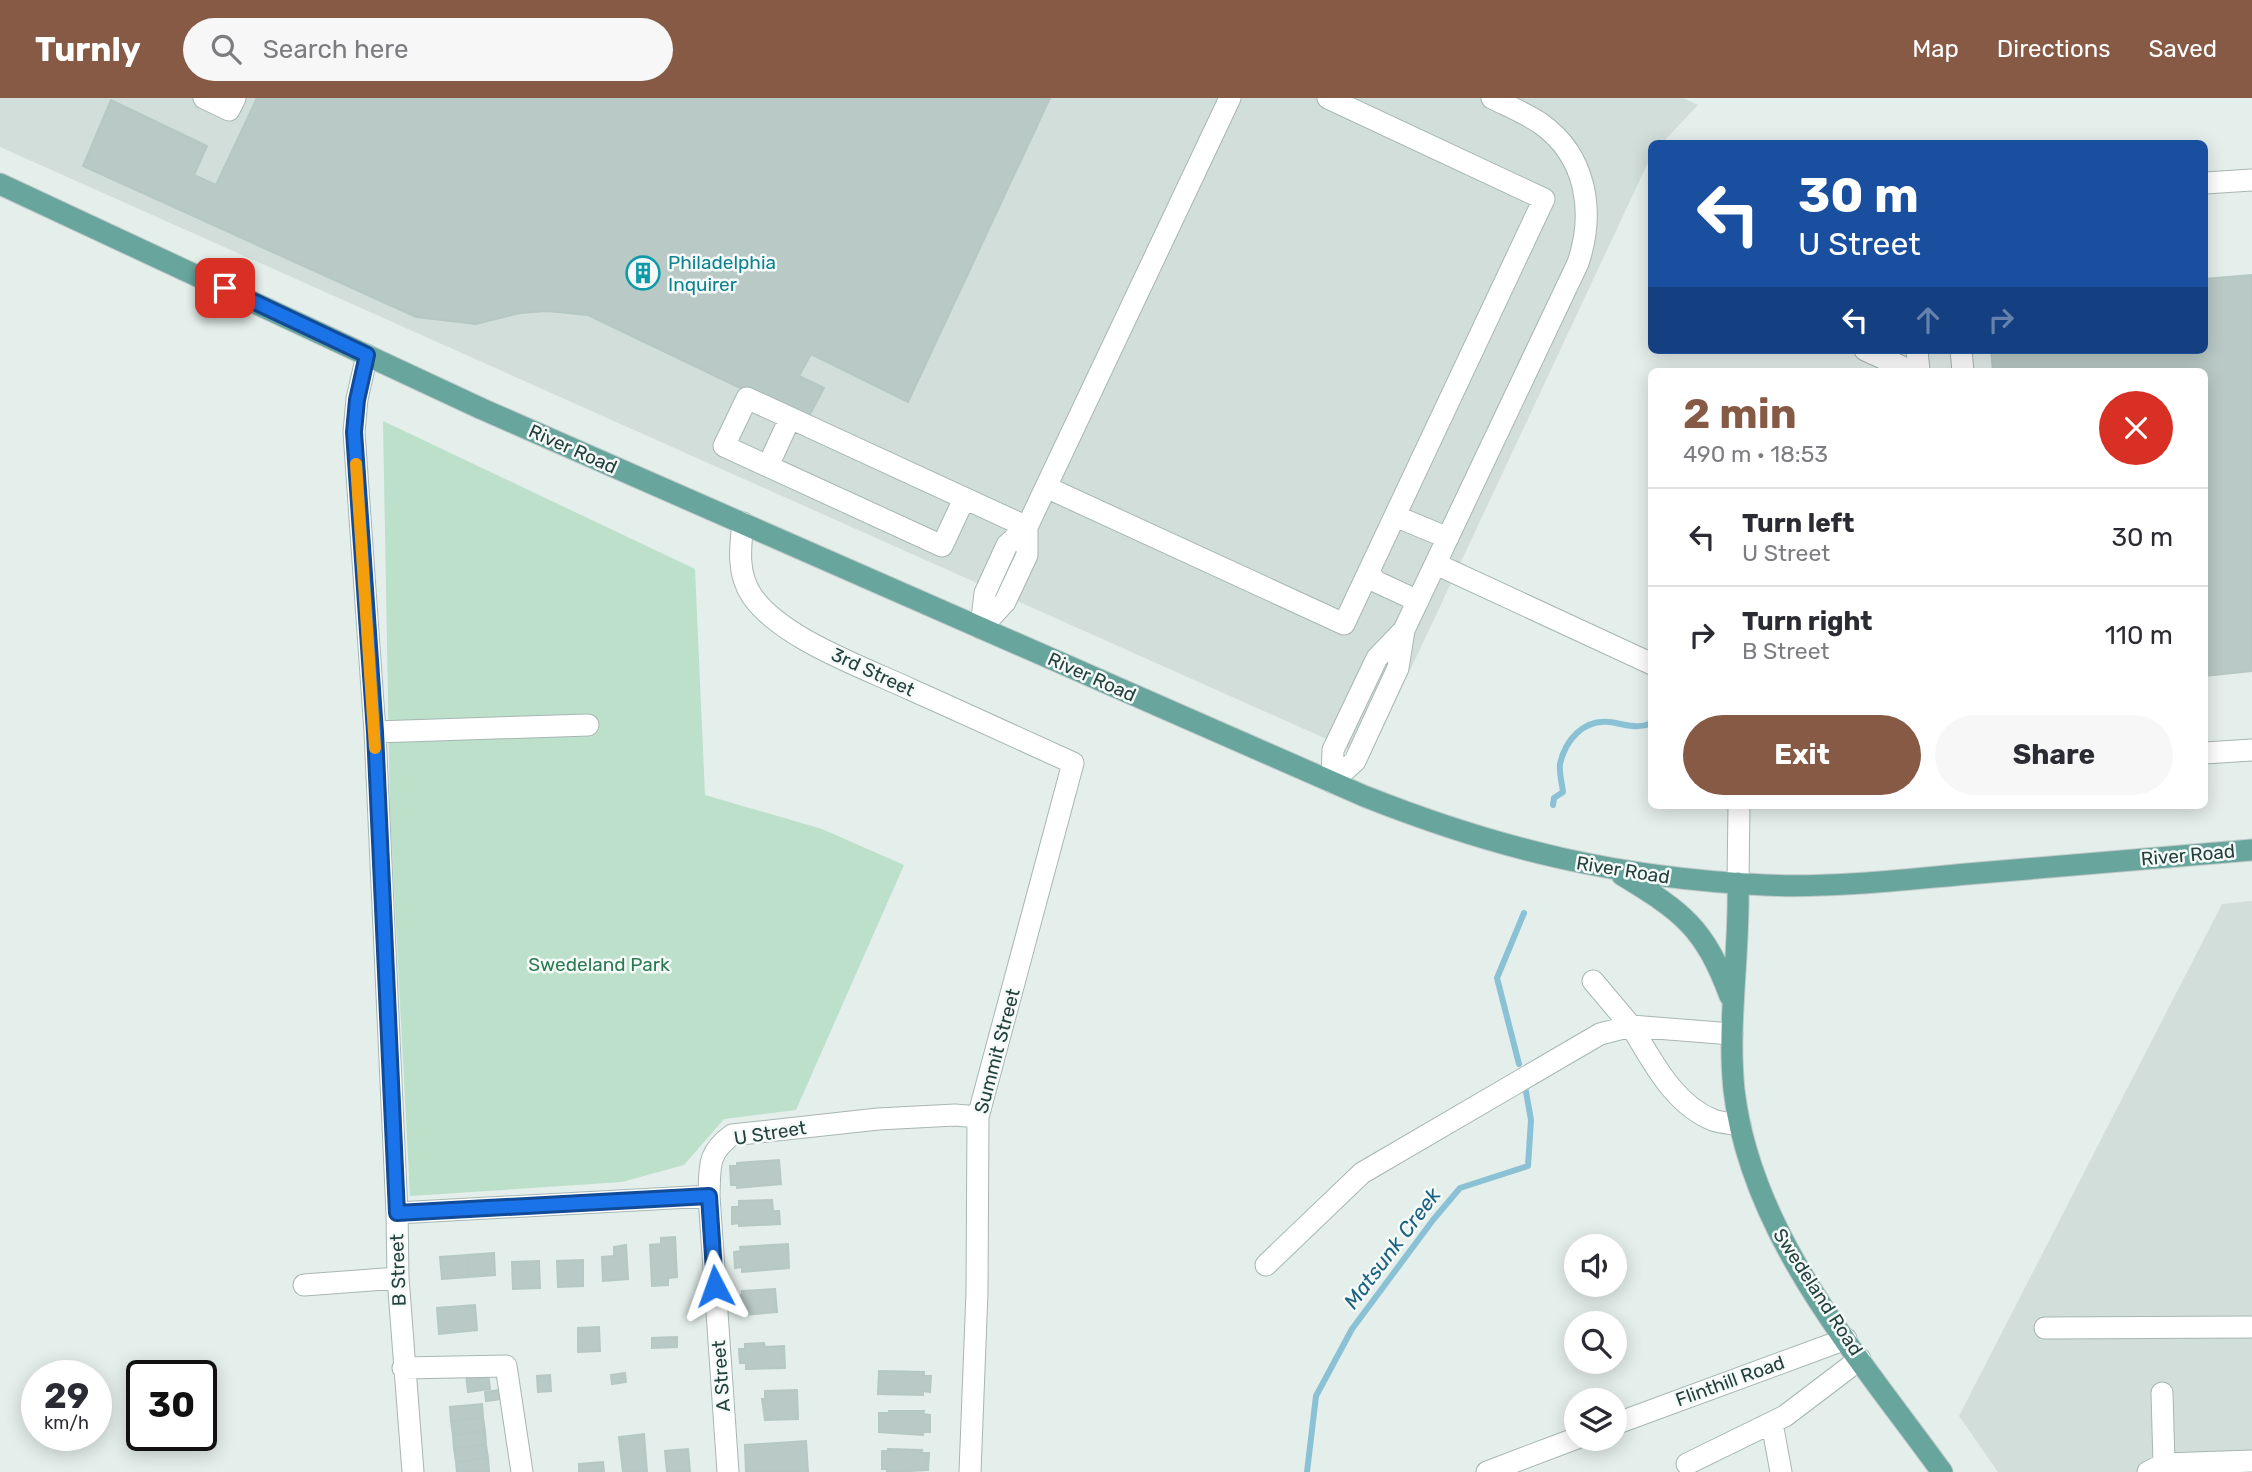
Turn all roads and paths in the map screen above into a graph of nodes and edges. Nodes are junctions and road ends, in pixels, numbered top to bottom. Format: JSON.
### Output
{"nodes":[{"id":1,"x":204,"y":98,"type":"edge"},
{"id":2,"x":234,"y":98,"type":"edge"},
{"id":3,"x":1230,"y":98,"type":"edge"},
{"id":4,"x":1328,"y":98,"type":"edge"},
{"id":5,"x":1492,"y":98,"type":"edge"},
{"id":6,"x":2252,"y":180,"type":"edge"},
{"id":7,"x":2208,"y":183,"type":"edge"},
{"id":8,"x":0,"y":184,"type":"edge"},
{"id":9,"x":1874,"y":354,"type":"edge"},
{"id":10,"x":367,"y":355,"type":"junction"},
{"id":11,"x":1904,"y":368,"type":"edge"},
{"id":12,"x":790,"y":418,"type":"junction"},
{"id":13,"x":768,"y":466,"type":"junction"},
{"id":14,"x":1046,"y":487,"type":"junction"},
{"id":15,"x":964,"y":499,"type":"junction"},
{"id":16,"x":1395,"y":516,"type":"junction"},
{"id":17,"x":743,"y":523,"type":"junction"},
{"id":18,"x":1027,"y":527,"type":"junction"},
{"id":19,"x":1448,"y":538,"type":"junction"},
{"id":20,"x":1436,"y":564,"type":"junction"},
{"id":21,"x":1368,"y":573,"type":"junction"},
{"id":22,"x":1418,"y":601,"type":"junction"},
{"id":23,"x":981,"y":628,"type":"junction"},
{"id":24,"x":1648,"y":662,"type":"edge"},
{"id":25,"x":588,"y":724,"type":"dead end"},
{"id":26,"x":375,"y":732,"type":"junction"},
{"id":27,"x":2252,"y":750,"type":"edge"},
{"id":28,"x":2208,"y":753,"type":"edge"},
{"id":29,"x":1073,"y":763,"type":"joint"},
{"id":30,"x":1332,"y":782,"type":"junction"},
{"id":31,"x":1739,"y":809,"type":"edge"},
{"id":32,"x":2252,"y":850,"type":"edge"},
{"id":33,"x":1614,"y":870,"type":"junction"},
{"id":34,"x":1738,"y":883,"type":"junction"},
{"id":35,"x":1593,"y":981,"type":"dead end"},
{"id":36,"x":1733,"y":1002,"type":"junction"},
{"id":37,"x":1631,"y":1026,"type":"junction"},
{"id":38,"x":1732,"y":1034,"type":"junction"},
{"id":39,"x":978,"y":1117,"type":"junction"},
{"id":40,"x":1740,"y":1125,"type":"junction"},
{"id":41,"x":709,"y":1196,"type":"junction"},
{"id":42,"x":397,"y":1213,"type":"junction"},
{"id":43,"x":1266,"y":1265,"type":"dead end"},
{"id":44,"x":398,"y":1278,"type":"junction"},
{"id":45,"x":304,"y":1285,"type":"dead end"},
{"id":46,"x":2252,"y":1327,"type":"edge"},
{"id":47,"x":2045,"y":1328,"type":"dead end"},
{"id":48,"x":1846,"y":1339,"type":"junction"},
{"id":49,"x":1860,"y":1359,"type":"junction"},
{"id":50,"x":403,"y":1368,"type":"junction"},
{"id":51,"x":2162,"y":1393,"type":"dead end"},
{"id":52,"x":1627,"y":1420,"type":"edge"},
{"id":53,"x":1772,"y":1423,"type":"junction"},
{"id":54,"x":1564,"y":1443,"type":"edge"},
{"id":55,"x":2252,"y":1461,"type":"edge"},
{"id":56,"x":1687,"y":1464,"type":"dead end"},
{"id":57,"x":2156,"y":1468,"type":"edge"},
{"id":58,"x":2192,"y":1468,"type":"edge"},
{"id":59,"x":413,"y":1472,"type":"edge"},
{"id":60,"x":522,"y":1472,"type":"edge"},
{"id":61,"x":728,"y":1472,"type":"edge"},
{"id":62,"x":970,"y":1472,"type":"edge"},
{"id":63,"x":1487,"y":1472,"type":"edge"},
{"id":64,"x":1781,"y":1472,"type":"edge"},
{"id":65,"x":1942,"y":1472,"type":"edge"}],
"edges":[{"from":1,"to":2,"type":"street"},
{"from":3,"to":14,"type":"street"},
{"from":4,"to":16,"type":"street"},
{"from":5,"to":19,"type":"street"},
{"from":6,"to":7,"type":"street"},
{"from":8,"to":10,"type":"main road","name":"River Road"},
{"from":9,"to":11,"type":"street"},
{"from":10,"to":17,"type":"main road","name":"River Road"},
{"from":10,"to":26,"type":"street","name":"B Street"},
{"from":12,"to":13,"type":"street"},
{"from":12,"to":13,"type":"street"},
{"from":12,"to":15,"type":"street"},
{"from":13,"to":15,"type":"street"},
{"from":14,"to":18,"type":"street"},
{"from":14,"to":21,"type":"street"},
{"from":15,"to":18,"type":"street"},
{"from":16,"to":19,"type":"street"},
{"from":16,"to":21,"type":"street"},
{"from":17,"to":23,"type":"main road","name":"River Road"},
{"from":17,"to":29,"type":"street","name":"3rd Street"},
{"from":18,"to":23,"type":"street"},
{"from":19,"to":20,"type":"street"},
{"from":20,"to":22,"type":"street"},
{"from":20,"to":24,"type":"street"},
{"from":21,"to":22,"type":"street"},
{"from":22,"to":30,"type":"street"},
{"from":23,"to":30,"type":"main road","name":"River Road"},
{"from":25,"to":26,"type":"street"},
{"from":26,"to":42,"type":"street","name":"B Street"},
{"from":27,"to":28,"type":"street"},
{"from":29,"to":39,"type":"street","name":"Summit Street"},
{"from":30,"to":33,"type":"main road","name":"River Road"},
{"from":31,"to":34,"type":"street"},
{"from":32,"to":34,"type":"main road","name":"River Road"},
{"from":33,"to":34,"type":"main road","name":"River Road"},
{"from":33,"to":36,"type":"main road"},
{"from":34,"to":36,"type":"main road","name":"Swedeland Road"},
{"from":35,"to":37,"type":"street"},
{"from":36,"to":38,"type":"main road","name":"Swedeland Road"},
{"from":37,"to":38,"type":"street"},
{"from":37,"to":40,"type":"street"},
{"from":37,"to":43,"type":"street"},
{"from":38,"to":40,"type":"main road","name":"Swedeland Road"},
{"from":39,"to":41,"type":"street","name":"U Street"},
{"from":39,"to":62,"type":"street","name":"Summit Street"},
{"from":40,"to":48,"type":"main road","name":"Swedeland Road"},
{"from":41,"to":42,"type":"street"},
{"from":41,"to":61,"type":"street","name":"A Street"},
{"from":42,"to":44,"type":"street","name":"B Street"},
{"from":44,"to":45,"type":"street"},
{"from":44,"to":50,"type":"street","name":"B Street"},
{"from":46,"to":47,"type":"street"},
{"from":48,"to":49,"type":"main road","name":"Swedeland Road"},
{"from":48,"to":52,"type":"street","name":"Flinthill Road"},
{"from":49,"to":53,"type":"street"},
{"from":49,"to":65,"type":"main road","name":"Swedeland Road"},
{"from":50,"to":59,"type":"street","name":"B Street"},
{"from":50,"to":60,"type":"street"},
{"from":51,"to":57,"type":"street"},
{"from":53,"to":56,"type":"street"},
{"from":53,"to":64,"type":"street"},
{"from":54,"to":63,"type":"street"},
{"from":55,"to":58,"type":"street"},
{"from":57,"to":58,"type":"street"}]}
